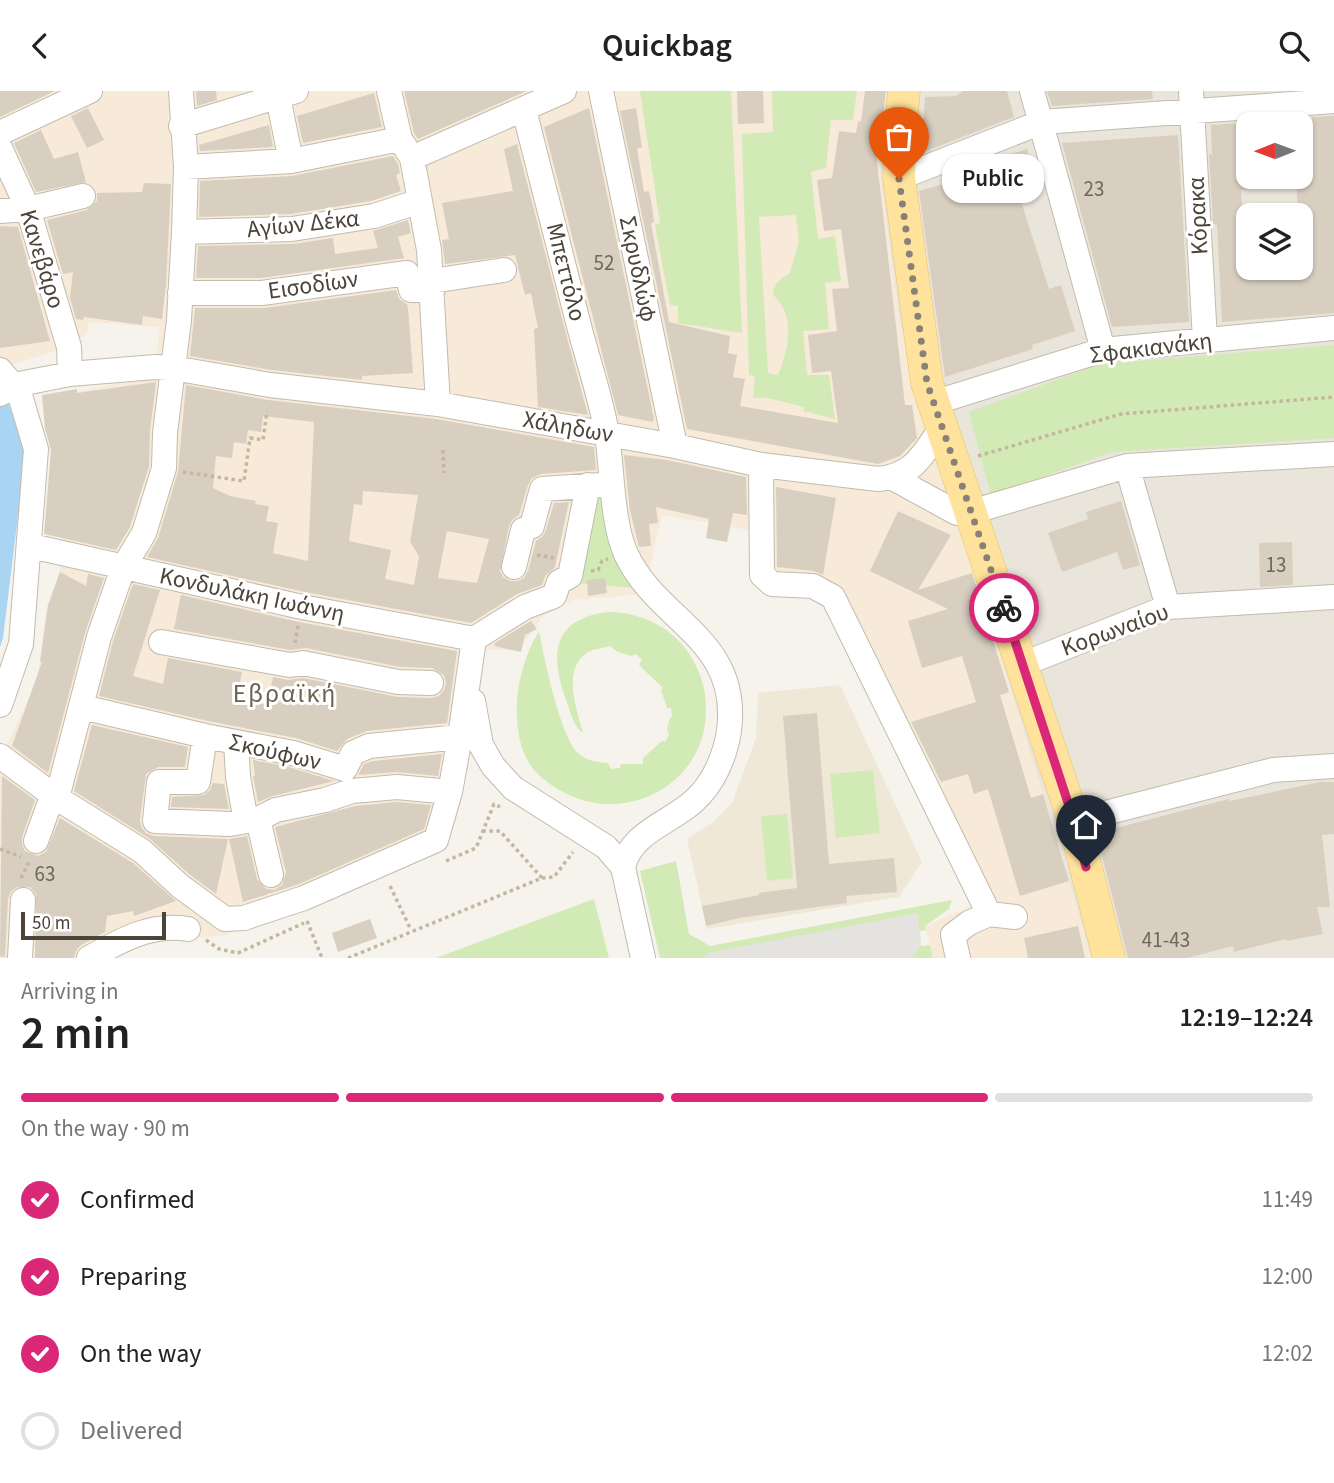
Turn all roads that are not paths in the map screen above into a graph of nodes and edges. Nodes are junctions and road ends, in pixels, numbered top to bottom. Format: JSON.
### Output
{"nodes":[{"id":1,"x":90,"y":91,"type":"edge"},
{"id":2,"x":181,"y":91,"type":"edge"},
{"id":3,"x":389,"y":91,"type":"edge"},
{"id":4,"x":565,"y":91,"type":"edge"},
{"id":5,"x":601,"y":91,"type":"edge"},
{"id":6,"x":904,"y":91,"type":"edge"},
{"id":7,"x":1032,"y":91,"type":"edge"},
{"id":8,"x":287,"y":94,"type":"edge"},
{"id":9,"x":1191,"y":101,"type":"edge"},
{"id":10,"x":1334,"y":101,"type":"edge"},
{"id":11,"x":524,"y":110,"type":"junction"},
{"id":12,"x":1042,"y":122,"type":"junction"},
{"id":13,"x":181,"y":126,"type":"junction"},
{"id":14,"x":0,"y":133,"type":"edge"},
{"id":15,"x":0,"y":148,"type":"edge"},
{"id":16,"x":406,"y":149,"type":"junction"},
{"id":17,"x":291,"y":162,"type":"junction"},
{"id":18,"x":186,"y":167,"type":"junction"},
{"id":19,"x":899,"y":179,"type":"junction"},
{"id":20,"x":83,"y":196,"type":"dead end"},
{"id":21,"x":420,"y":201,"type":"junction"},
{"id":22,"x":28,"y":209,"type":"junction"},
{"id":23,"x":0,"y":211,"type":"edge"},
{"id":24,"x":184,"y":232,"type":"junction"},
{"id":25,"x":504,"y":270,"type":"dead end"},
{"id":26,"x":432,"y":285,"type":"junction"},
{"id":27,"x":180,"y":293,"type":"junction"},
{"id":28,"x":1334,"y":328,"type":"edge"},
{"id":29,"x":1205,"y":340,"type":"junction"},
{"id":30,"x":1103,"y":350,"type":"junction"},
{"id":31,"x":173,"y":368,"type":"junction"},
{"id":32,"x":70,"y":375,"type":"junction"},
{"id":33,"x":5,"y":383,"type":"edge"},
{"id":34,"x":438,"y":404,"type":"junction"},
{"id":35,"x":937,"y":416,"type":"junction"},
{"id":36,"x":607,"y":434,"type":"junction"},
{"id":37,"x":675,"y":446,"type":"junction"},
{"id":38,"x":1334,"y":454,"type":"edge"},
{"id":39,"x":761,"y":465,"type":"junction"},
{"id":40,"x":1127,"y":466,"type":"junction"},
{"id":41,"x":893,"y":478,"type":"junction"},
{"id":42,"x":600,"y":485,"type":"junction"},
{"id":43,"x":971,"y":512,"type":"junction"},
{"id":44,"x":31,"y":546,"type":"junction"},
{"id":45,"x":123,"y":568,"type":"junction"},
{"id":46,"x":514,"y":568,"type":"dead end"},
{"id":47,"x":1334,"y":597,"type":"edge"},
{"id":48,"x":1168,"y":607,"type":"junction"},
{"id":49,"x":474,"y":639,"type":"junction"},
{"id":50,"x":161,"y":642,"type":"dead end"},
{"id":51,"x":1023,"y":664,"type":"junction"},
{"id":52,"x":468,"y":665,"type":"junction"},
{"id":53,"x":431,"y":683,"type":"dead end"},
{"id":54,"x":0,"y":705,"type":"edge"},
{"id":55,"x":82,"y":707,"type":"junction"},
{"id":56,"x":205,"y":736,"type":"junction"},
{"id":57,"x":460,"y":737,"type":"junction"},
{"id":58,"x":236,"y":742,"type":"junction"},
{"id":59,"x":0,"y":757,"type":"edge"},
{"id":60,"x":1334,"y":766,"type":"edge"},
{"id":61,"x":352,"y":789,"type":"junction"},
{"id":62,"x":450,"y":792,"type":"junction"},
{"id":63,"x":57,"y":798,"type":"junction"},
{"id":64,"x":252,"y":820,"type":"junction"},
{"id":65,"x":1074,"y":821,"type":"junction"},
{"id":66,"x":32,"y":851,"type":"road end"},
{"id":67,"x":623,"y":867,"type":"junction"},
{"id":68,"x":271,"y":875,"type":"dead end"},
{"id":69,"x":23,"y":900,"type":"road end"},
{"id":70,"x":989,"y":914,"type":"junction"},
{"id":71,"x":1015,"y":917,"type":"dead end"},
{"id":72,"x":188,"y":929,"type":"dead end"},
{"id":73,"x":20,"y":958,"type":"edge"},
{"id":74,"x":89,"y":958,"type":"edge"},
{"id":75,"x":643,"y":958,"type":"edge"},
{"id":76,"x":958,"y":958,"type":"edge"},
{"id":77,"x":1109,"y":958,"type":"edge"}],
"edges":[{"from":1,"to":14,"type":"street"},
{"from":2,"to":13,"type":"street"},
{"from":3,"to":16,"type":"street"},
{"from":4,"to":11,"type":"street"},
{"from":5,"to":37,"type":"street","name":"Σκρυδλώφ"},
{"from":6,"to":19,"type":"main road"},
{"from":7,"to":12,"type":"street"},
{"from":8,"to":13,"type":"street"},
{"from":8,"to":17,"type":"street"},
{"from":9,"to":10,"type":"street"},
{"from":9,"to":12,"type":"street"},
{"from":9,"to":29,"type":"street","name":"Κόρακα"},
{"from":11,"to":16,"type":"street"},
{"from":11,"to":36,"type":"street","name":"Μπεττόλο"},
{"from":12,"to":19,"type":"street"},
{"from":12,"to":30,"type":"street"},
{"from":13,"to":18,"type":"street"},
{"from":15,"to":22,"type":"street","name":"Κανεβάρο"},
{"from":16,"to":17,"type":"street"},
{"from":16,"to":21,"type":"street"},
{"from":17,"to":18,"type":"street"},
{"from":18,"to":24,"type":"street"},
{"from":19,"to":35,"type":"main road"},
{"from":20,"to":22,"type":"street"},
{"from":21,"to":24,"type":"street","name":"Αγίων Δέκα"},
{"from":21,"to":26,"type":"street"},
{"from":22,"to":23,"type":"street"},
{"from":22,"to":32,"type":"street","name":"Κανεβάρο"},
{"from":24,"to":27,"type":"street"},
{"from":25,"to":26,"type":"street"},
{"from":26,"to":27,"type":"street","name":"Εισοδίων"},
{"from":26,"to":34,"type":"street"},
{"from":27,"to":31,"type":"street"},
{"from":28,"to":29,"type":"street","name":"Σφακιανάκη"},
{"from":29,"to":30,"type":"street","name":"Σφακιανάκη"},
{"from":30,"to":35,"type":"street","name":"Σφακιανάκη"},
{"from":31,"to":32,"type":"street","name":"Χάληδων"},
{"from":31,"to":34,"type":"street","name":"Χάληδων"},
{"from":31,"to":45,"type":"street"},
{"from":32,"to":33,"type":"street","name":"Χάληδων"},
{"from":33,"to":44,"type":"street"},
{"from":34,"to":36,"type":"street","name":"Χάληδων"},
{"from":35,"to":41,"type":"street"},
{"from":35,"to":43,"type":"main road"},
{"from":36,"to":37,"type":"street","name":"Χάληδων"},
{"from":36,"to":42,"type":"street","name":"Μπεττόλο"},
{"from":37,"to":39,"type":"street","name":"Χάληδων"},
{"from":38,"to":40,"type":"street"},
{"from":39,"to":41,"type":"street","name":"Χάληδων"},
{"from":39,"to":70,"type":"street"},
{"from":40,"to":43,"type":"street"},
{"from":40,"to":48,"type":"street"},
{"from":41,"to":43,"type":"street"},
{"from":42,"to":46,"type":"street"},
{"from":42,"to":49,"type":"street"},
{"from":42,"to":67,"type":"street"},
{"from":43,"to":51,"type":"main road"},
{"from":44,"to":45,"type":"street","name":"Κονδυλάκη Ιωάννη"},
{"from":44,"to":54,"type":"street"},
{"from":45,"to":49,"type":"street","name":"Κονδυλάκη Ιωάννη"},
{"from":45,"to":55,"type":"street"},
{"from":47,"to":48,"type":"street","name":"Κορωναίου"},
{"from":48,"to":51,"type":"street","name":"Κορωναίου"},
{"from":49,"to":52,"type":"street"},
{"from":50,"to":53,"type":"street"},
{"from":51,"to":65,"type":"main road"},
{"from":52,"to":57,"type":"street"},
{"from":52,"to":67,"type":"street"},
{"from":55,"to":56,"type":"street","name":"Σκούφων"},
{"from":55,"to":63,"type":"street"},
{"from":56,"to":58,"type":"street","name":"Σκούφων"},
{"from":56,"to":64,"type":"street"},
{"from":57,"to":61,"type":"street","name":"Σκούφων"},
{"from":57,"to":62,"type":"street"},
{"from":58,"to":61,"type":"street","name":"Σκούφων"},
{"from":58,"to":64,"type":"street"},
{"from":59,"to":63,"type":"street"},
{"from":60,"to":65,"type":"street"},
{"from":61,"to":62,"type":"street"},
{"from":61,"to":64,"type":"street"},
{"from":62,"to":63,"type":"street"},
{"from":63,"to":66,"type":"street"},
{"from":64,"to":68,"type":"street"},
{"from":65,"to":77,"type":"main road"},
{"from":67,"to":75,"type":"street"},
{"from":69,"to":73,"type":"street"},
{"from":70,"to":71,"type":"street"},
{"from":70,"to":76,"type":"street"},
{"from":72,"to":74,"type":"street"}]}
